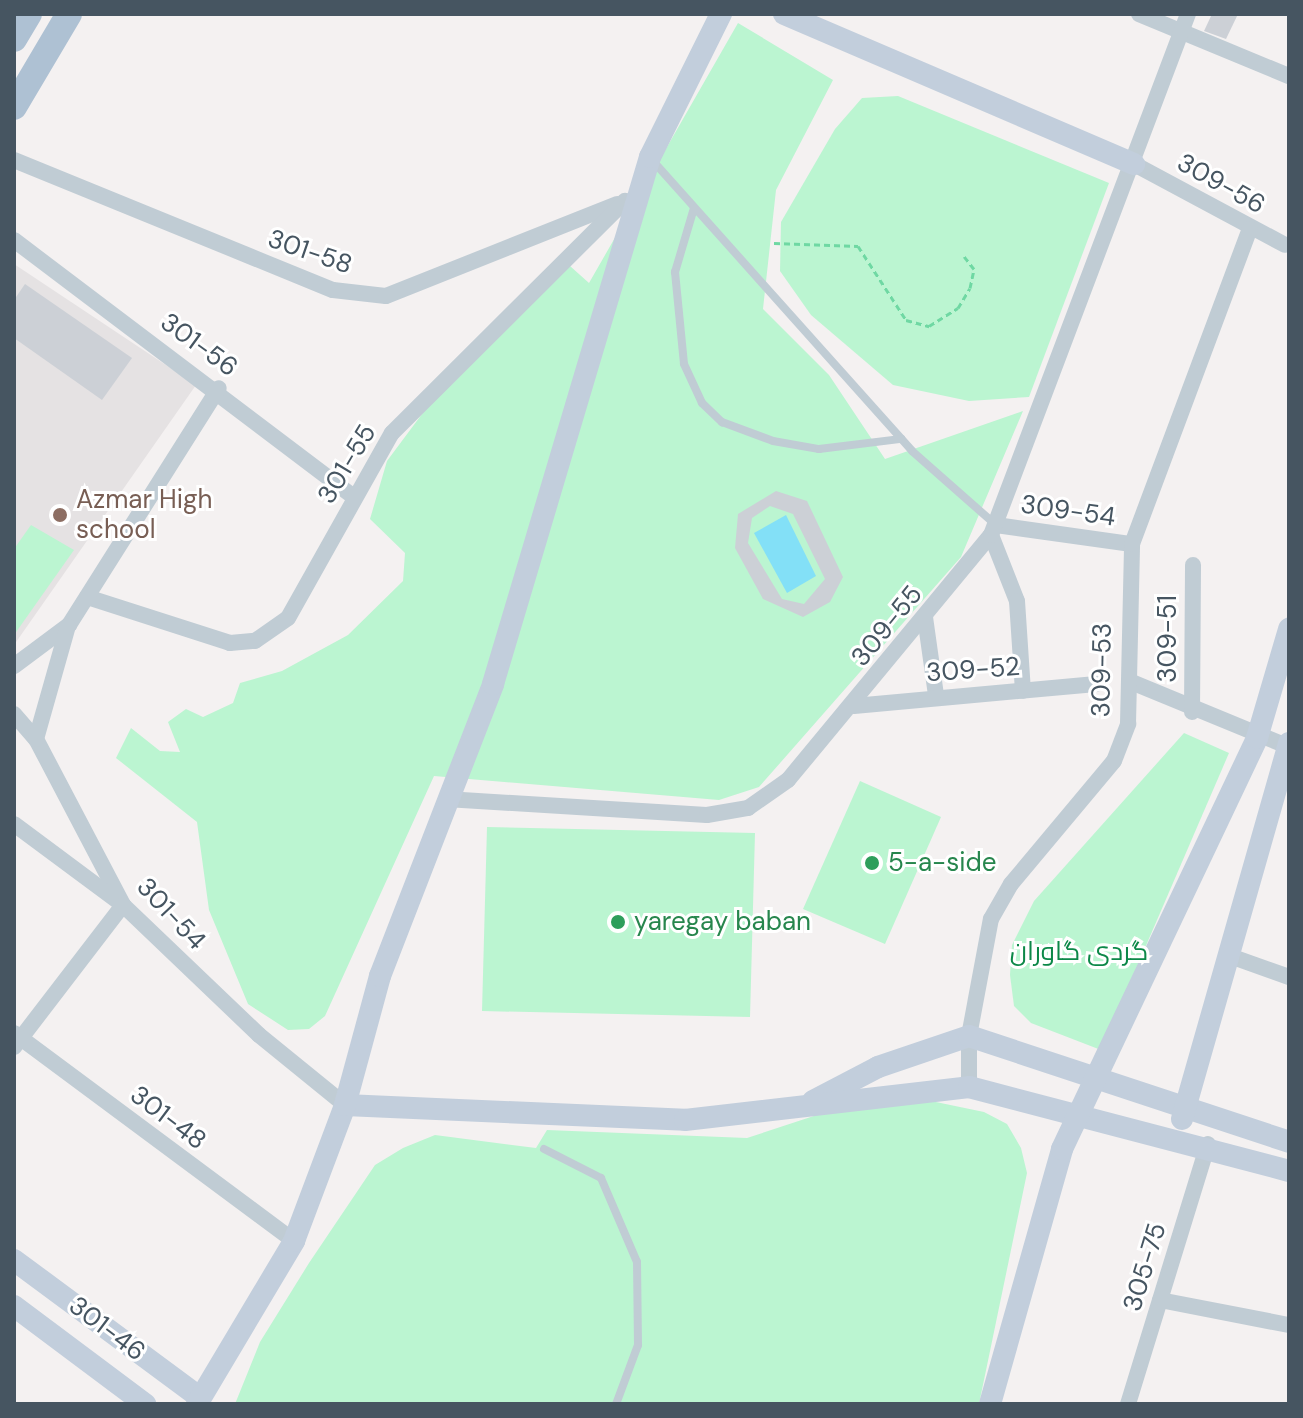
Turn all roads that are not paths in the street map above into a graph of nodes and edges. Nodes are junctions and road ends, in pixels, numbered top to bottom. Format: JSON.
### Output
{"nodes":[{"id":1,"x":29,"y":14,"type":"edge"},
{"id":2,"x":69,"y":14,"type":"edge"},
{"id":3,"x":721,"y":14,"type":"edge"},
{"id":4,"x":784,"y":14,"type":"edge"},
{"id":5,"x":1139,"y":14,"type":"edge"},
{"id":6,"x":1188,"y":14,"type":"edge"},
{"id":7,"x":1182,"y":35,"type":"junction"},
{"id":8,"x":14,"y":39,"type":"edge"},
{"id":9,"x":1289,"y":76,"type":"edge"},
{"id":10,"x":14,"y":107,"type":"edge"},
{"id":11,"x":650,"y":157,"type":"junction"},
{"id":12,"x":14,"y":160,"type":"edge"},
{"id":13,"x":1134,"y":164,"type":"junction"},
{"id":14,"x":632,"y":199,"type":"junction"},
{"id":15,"x":694,"y":208,"type":"junction"},
{"id":16,"x":1250,"y":229,"type":"junction"},
{"id":17,"x":14,"y":240,"type":"edge"},
{"id":18,"x":1285,"y":245,"type":"dead end"},
{"id":19,"x":219,"y":388,"type":"junction"},
{"id":20,"x":901,"y":439,"type":"junction"},
{"id":21,"x":351,"y":495,"type":"junction"},
{"id":22,"x":994,"y":530,"type":"junction"},
{"id":23,"x":1132,"y":544,"type":"junction"},
{"id":24,"x":1193,"y":565,"type":"dead end"},
{"id":25,"x":87,"y":597,"type":"junction"},
{"id":26,"x":925,"y":617,"type":"junction"},
{"id":27,"x":69,"y":625,"type":"junction"},
{"id":28,"x":1289,"y":629,"type":"edge"},
{"id":29,"x":14,"y":666,"type":"edge"},
{"id":30,"x":1129,"y":681,"type":"junction"},
{"id":31,"x":1096,"y":684,"type":"dead end"},
{"id":32,"x":1023,"y":691,"type":"junction"},
{"id":33,"x":936,"y":695,"type":"junction"},
{"id":34,"x":854,"y":706,"type":"junction"},
{"id":35,"x":1192,"y":712,"type":"junction"},
{"id":36,"x":14,"y":714,"type":"edge"},
{"id":37,"x":1257,"y":738,"type":"junction"},
{"id":38,"x":36,"y":739,"type":"junction"},
{"id":39,"x":1289,"y":746,"type":"edge"},
{"id":40,"x":446,"y":799,"type":"junction"},
{"id":41,"x":14,"y":824,"type":"edge"},
{"id":42,"x":123,"y":905,"type":"junction"},
{"id":43,"x":1230,"y":956,"type":"junction"},
{"id":44,"x":1289,"y":977,"type":"edge"},
{"id":45,"x":969,"y":1036,"type":"junction"},
{"id":46,"x":16,"y":1039,"type":"edge"},
{"id":47,"x":1101,"y":1075,"type":"junction"},
{"id":48,"x":969,"y":1087,"type":"junction"},
{"id":49,"x":345,"y":1105,"type":"junction"},
{"id":50,"x":1185,"y":1107,"type":"junction"},
{"id":51,"x":798,"y":1109,"type":"junction"},
{"id":52,"x":1080,"y":1115,"type":"junction"},
{"id":53,"x":1177,"y":1137,"type":"junction"},
{"id":54,"x":1289,"y":1142,"type":"edge"},
{"id":55,"x":1208,"y":1144,"type":"junction"},
{"id":56,"x":544,"y":1149,"type":"dead end"},
{"id":57,"x":1289,"y":1171,"type":"edge"},
{"id":58,"x":294,"y":1241,"type":"junction"},
{"id":59,"x":14,"y":1260,"type":"edge"},
{"id":60,"x":1160,"y":1300,"type":"junction"},
{"id":61,"x":14,"y":1306,"type":"edge"},
{"id":62,"x":1289,"y":1325,"type":"edge"},
{"id":63,"x":198,"y":1401,"type":"edge"},
{"id":64,"x":145,"y":1404,"type":"edge"},
{"id":65,"x":616,"y":1404,"type":"edge"},
{"id":66,"x":990,"y":1404,"type":"edge"},
{"id":67,"x":1128,"y":1404,"type":"edge"}],
"edges":[{"from":1,"to":8,"type":"main road"},
{"from":2,"to":10,"type":"main road"},
{"from":3,"to":11,"type":"street"},
{"from":4,"to":13,"type":"street"},
{"from":5,"to":7,"type":"street"},
{"from":6,"to":7,"type":"street","name":"309-55"},
{"from":7,"to":9,"type":"street"},
{"from":7,"to":13,"type":"street","name":"309-55"},
{"from":11,"to":14,"type":"street"},
{"from":11,"to":15,"type":"lane"},
{"from":12,"to":14,"type":"street","name":"301-58"},
{"from":13,"to":16,"type":"street","name":"309-56"},
{"from":13,"to":22,"type":"street","name":"309-55"},
{"from":14,"to":21,"type":"street","name":"301-55"},
{"from":14,"to":40,"type":"street"},
{"from":15,"to":20,"type":"lane"},
{"from":15,"to":20,"type":"lane"},
{"from":16,"to":18,"type":"street","name":"309-56"},
{"from":16,"to":23,"type":"street","name":"309-53"},
{"from":17,"to":19,"type":"street","name":"301-56"},
{"from":19,"to":21,"type":"street","name":"301-56"},
{"from":19,"to":25,"type":"street"},
{"from":20,"to":22,"type":"lane"},
{"from":21,"to":25,"type":"street","name":"301-55"},
{"from":22,"to":23,"type":"street","name":"309-54"},
{"from":22,"to":26,"type":"street","name":"309-55"},
{"from":22,"to":32,"type":"street"},
{"from":23,"to":30,"type":"street","name":"309-53"},
{"from":24,"to":35,"type":"street","name":"309-51"},
{"from":25,"to":27,"type":"street"},
{"from":26,"to":33,"type":"street"},
{"from":26,"to":34,"type":"street","name":"309-55"},
{"from":27,"to":29,"type":"street"},
{"from":27,"to":38,"type":"street"},
{"from":28,"to":37,"type":"street"},
{"from":30,"to":35,"type":"street"},
{"from":30,"to":45,"type":"street","name":"309-53"},
{"from":31,"to":32,"type":"street","name":"309-52"},
{"from":32,"to":33,"type":"street","name":"309-52"},
{"from":33,"to":34,"type":"street","name":"309-52"},
{"from":34,"to":40,"type":"street","name":"309-55"},
{"from":35,"to":37,"type":"street"},
{"from":36,"to":38,"type":"street","name":"301-54"},
{"from":37,"to":39,"type":"street"},
{"from":37,"to":47,"type":"street"},
{"from":38,"to":42,"type":"street","name":"301-54"},
{"from":39,"to":43,"type":"street"},
{"from":40,"to":49,"type":"street"},
{"from":41,"to":42,"type":"street"},
{"from":42,"to":46,"type":"street"},
{"from":42,"to":49,"type":"street","name":"301-54"},
{"from":43,"to":44,"type":"street"},
{"from":43,"to":50,"type":"street"},
{"from":45,"to":47,"type":"street"},
{"from":45,"to":48,"type":"street","name":"309-53"},
{"from":45,"to":51,"type":"street"},
{"from":46,"to":58,"type":"street","name":"301-48"},
{"from":47,"to":50,"type":"street"},
{"from":47,"to":52,"type":"street"},
{"from":48,"to":51,"type":"street"},
{"from":48,"to":52,"type":"street"},
{"from":49,"to":51,"type":"street"},
{"from":49,"to":58,"type":"street"},
{"from":50,"to":53,"type":"street"},
{"from":50,"to":54,"type":"street"},
{"from":52,"to":53,"type":"street"},
{"from":52,"to":66,"type":"street"},
{"from":53,"to":55,"type":"street"},
{"from":55,"to":57,"type":"street"},
{"from":55,"to":60,"type":"street","name":"305-75"},
{"from":56,"to":65,"type":"lane"},
{"from":58,"to":63,"type":"street"},
{"from":59,"to":63,"type":"street","name":"301-46"},
{"from":60,"to":62,"type":"street"},
{"from":60,"to":67,"type":"street","name":"305-75"},
{"from":61,"to":64,"type":"street","name":"301-46"}]}
